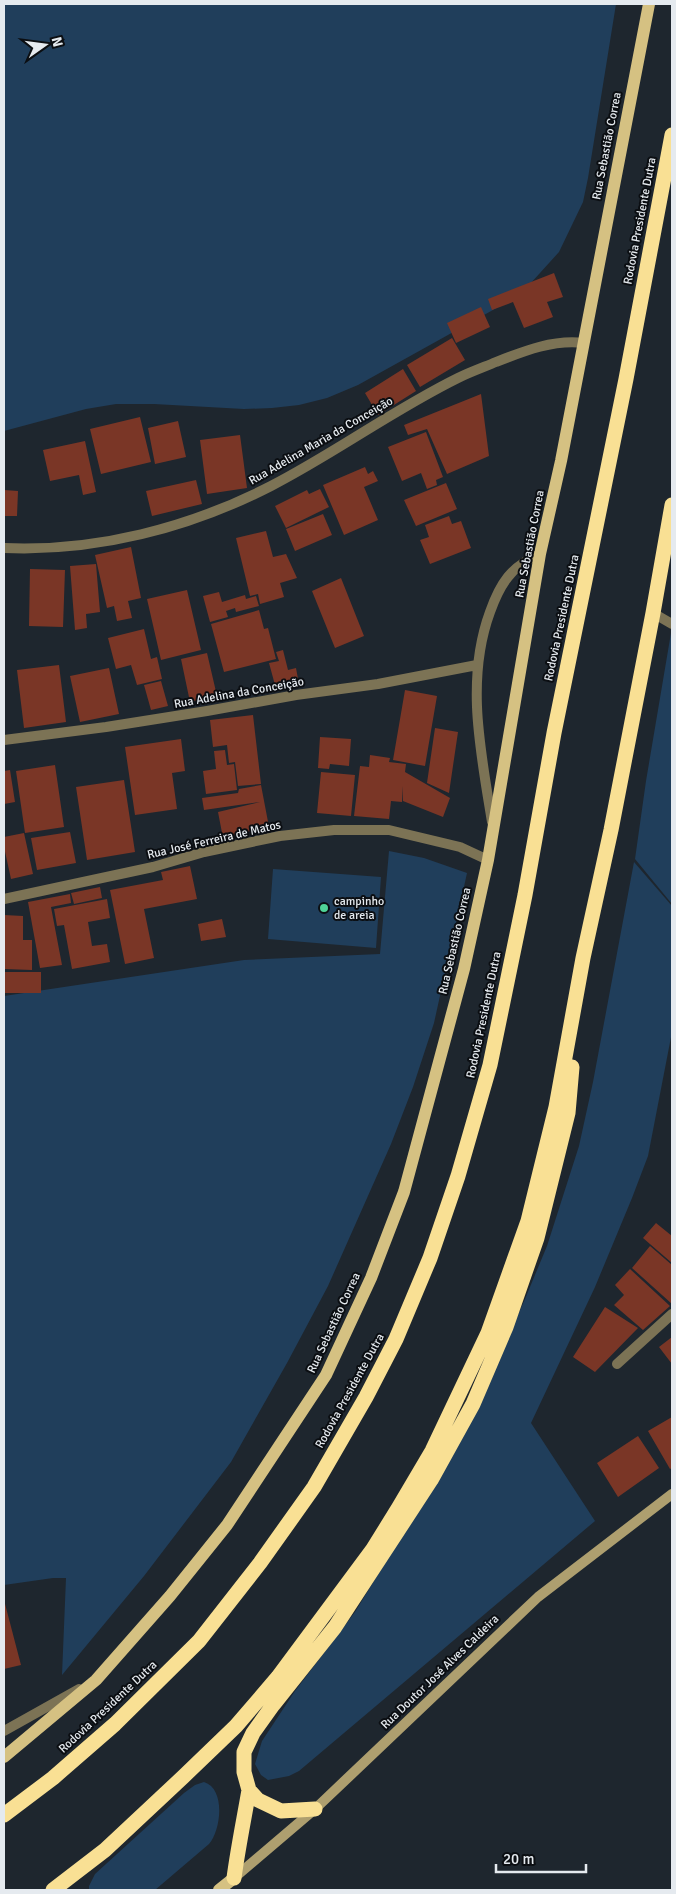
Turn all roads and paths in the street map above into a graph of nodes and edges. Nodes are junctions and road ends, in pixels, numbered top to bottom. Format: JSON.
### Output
{"nodes":[{"id":1,"x":649,"y":4,"type":"edge"},
{"id":2,"x":672,"y":135,"type":"edge"},
{"id":3,"x":584,"y":343,"type":"junction"},
{"id":4,"x":672,"y":505,"type":"edge"},
{"id":5,"x":4,"y":548,"type":"edge"},
{"id":6,"x":540,"y":554,"type":"junction"},
{"id":7,"x":653,"y":613,"type":"junction"},
{"id":8,"x":672,"y":624,"type":"edge"},
{"id":9,"x":477,"y":664,"type":"junction"},
{"id":10,"x":4,"y":740,"type":"edge"},
{"id":11,"x":493,"y":828,"type":"junction"},
{"id":12,"x":488,"y":860,"type":"junction"},
{"id":13,"x":4,"y":899,"type":"edge"},
{"id":14,"x":583,"y":958,"type":"junction"},
{"id":15,"x":672,"y":1314,"type":"edge"},
{"id":16,"x":617,"y":1364,"type":"dead end"},
{"id":17,"x":672,"y":1494,"type":"edge"},
{"id":18,"x":96,"y":1680,"type":"junction"},
{"id":19,"x":4,"y":1732,"type":"edge"},
{"id":20,"x":4,"y":1757,"type":"edge"},
{"id":21,"x":249,"y":1790,"type":"junction"},
{"id":22,"x":314,"y":1809,"type":"junction"},
{"id":23,"x":4,"y":1815,"type":"edge"},
{"id":24,"x":234,"y":1878,"type":"junction"},
{"id":25,"x":53,"y":1890,"type":"edge"},
{"id":26,"x":220,"y":1890,"type":"edge"}],
"edges":[{"from":1,"to":3,"type":"main road","name":"Rua Sebastião Correa"},
{"from":2,"to":23,"type":"highway","name":"Rodovia Presidente Dutra"},
{"from":3,"to":5,"type":"street","name":"Rua Adelina Maria da Conceição"},
{"from":3,"to":6,"type":"main road","name":"Rua Sebastião Correa"},
{"from":4,"to":7,"type":"highway"},
{"from":6,"to":9,"type":"street"},
{"from":6,"to":11,"type":"main road","name":"Rua Sebastião Correa"},
{"from":7,"to":8,"type":"street"},
{"from":7,"to":14,"type":"highway"},
{"from":9,"to":10,"type":"street","name":"Rua Adelina da Conceição"},
{"from":9,"to":11,"type":"street"},
{"from":11,"to":12,"type":"main road","name":"Rua Sebastião Correa"},
{"from":12,"to":13,"type":"street","name":"Rua José Ferreira de Matos"},
{"from":12,"to":18,"type":"main road","name":"Rua Sebastião Correa"},
{"from":14,"to":21,"type":"highway"},
{"from":14,"to":25,"type":"highway"},
{"from":15,"to":16,"type":"street"},
{"from":17,"to":22,"type":"street","name":"Rua Doutor José Alves Caldeira"},
{"from":18,"to":19,"type":"street"},
{"from":18,"to":20,"type":"main road","name":"Rua Sebastião Correa"},
{"from":21,"to":22,"type":"highway"},
{"from":21,"to":24,"type":"highway"},
{"from":22,"to":24,"type":"street","name":"Rua Doutor José Alves Caldeira"},
{"from":24,"to":26,"type":"main road"}]}
